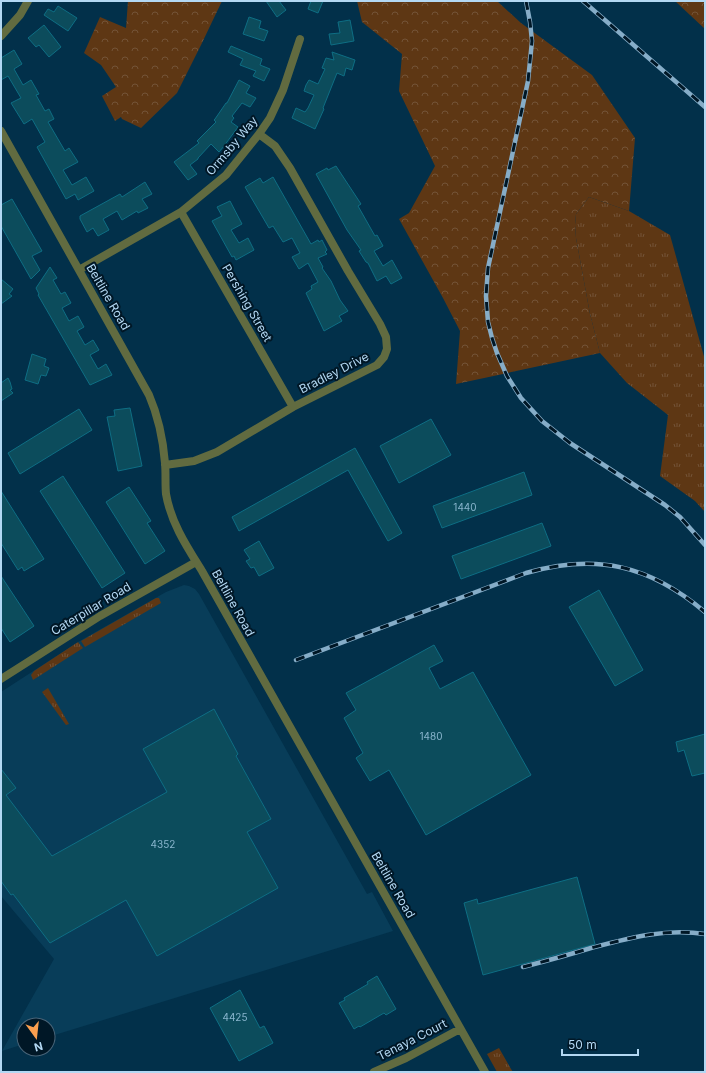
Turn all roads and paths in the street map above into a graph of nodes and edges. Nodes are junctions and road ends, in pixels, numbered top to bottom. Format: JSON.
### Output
{"nodes":[{"id":1,"x":28,"y":1,"type":"edge"},
{"id":2,"x":1,"y":36,"type":"edge"},
{"id":3,"x":300,"y":39,"type":"dead end"},
{"id":4,"x":1,"y":132,"type":"edge"},
{"id":5,"x":259,"y":134,"type":"junction"},
{"id":6,"x":181,"y":212,"type":"junction"},
{"id":7,"x":79,"y":270,"type":"junction"},
{"id":8,"x":293,"y":407,"type":"junction"},
{"id":9,"x":165,"y":466,"type":"junction"},
{"id":10,"x":196,"y":562,"type":"junction"},
{"id":11,"x":1,"y":679,"type":"edge"},
{"id":12,"x":460,"y":1029,"type":"junction"},
{"id":13,"x":374,"y":1072,"type":"edge"},
{"id":14,"x":485,"y":1072,"type":"edge"}],
"edges":[{"from":1,"to":2,"type":"street"},
{"from":3,"to":5,"type":"street","name":"Ormsby Way"},
{"from":4,"to":7,"type":"street","name":"Beltline Road"},
{"from":5,"to":6,"type":"street","name":"Ormsby Way"},
{"from":5,"to":8,"type":"street","name":"Bradley Drive"},
{"from":6,"to":7,"type":"street","name":"Ormsby Way"},
{"from":6,"to":8,"type":"street","name":"Pershing Street"},
{"from":7,"to":9,"type":"street","name":"Beltline Road"},
{"from":8,"to":9,"type":"street","name":"Bradley Drive"},
{"from":9,"to":10,"type":"street","name":"Beltline Road"},
{"from":10,"to":11,"type":"street","name":"Caterpillar Road"},
{"from":10,"to":12,"type":"street","name":"Beltline Road"},
{"from":12,"to":13,"type":"street","name":"Tenaya Court"},
{"from":12,"to":14,"type":"street","name":"Beltline Road"}]}
